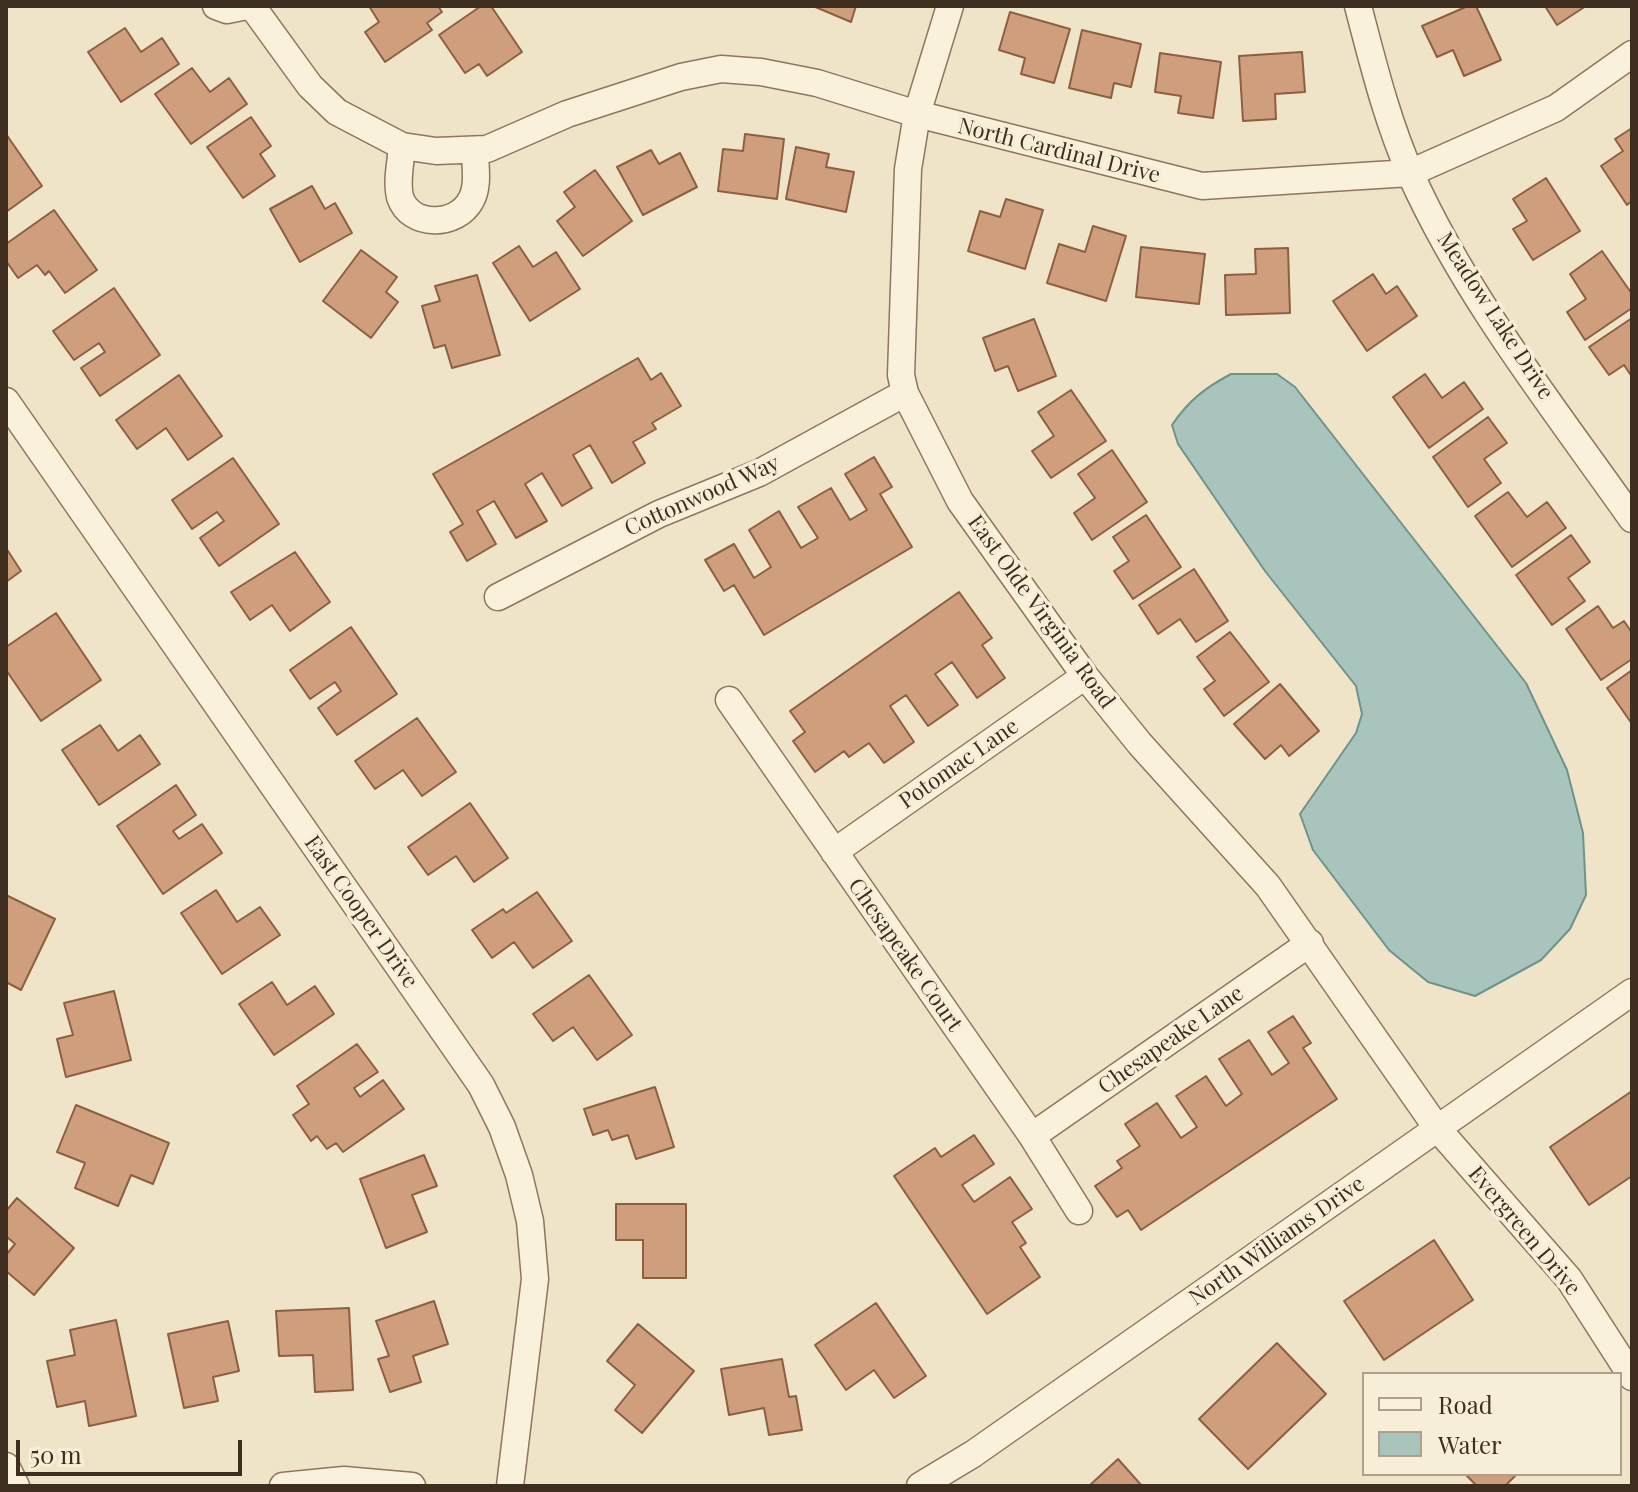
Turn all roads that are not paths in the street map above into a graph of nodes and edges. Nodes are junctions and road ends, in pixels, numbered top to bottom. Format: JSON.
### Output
{"nodes":[{"id":1,"x":216,"y":6,"type":"edge"},
{"id":2,"x":250,"y":6,"type":"edge"},
{"id":3,"x":950,"y":6,"type":"edge"},
{"id":4,"x":1358,"y":6,"type":"edge"},
{"id":5,"x":1632,"y":54,"type":"edge"},
{"id":6,"x":917,"y":114,"type":"junction"},
{"id":7,"x":402,"y":146,"type":"junction"},
{"id":8,"x":475,"y":150,"type":"junction"},
{"id":9,"x":1410,"y":173,"type":"junction"},
{"id":10,"x":905,"y":393,"type":"junction"},
{"id":11,"x":6,"y":401,"type":"edge"},
{"id":12,"x":1632,"y":519,"type":"edge"},
{"id":13,"x":498,"y":597,"type":"dead end"},
{"id":14,"x":1085,"y":676,"type":"junction"},
{"id":15,"x":729,"y":700,"type":"dead end"},
{"id":16,"x":834,"y":852,"type":"junction"},
{"id":17,"x":1310,"y":943,"type":"junction"},
{"id":18,"x":1632,"y":992,"type":"edge"},
{"id":19,"x":1437,"y":1128,"type":"junction"},
{"id":20,"x":1032,"y":1136,"type":"junction"},
{"id":21,"x":1079,"y":1211,"type":"dead end"},
{"id":22,"x":1632,"y":1377,"type":"edge"},
{"id":23,"x":6,"y":1466,"type":"edge"},
{"id":24,"x":16,"y":1486,"type":"edge"},
{"id":25,"x":283,"y":1486,"type":"edge"},
{"id":26,"x":412,"y":1486,"type":"edge"},
{"id":27,"x":510,"y":1486,"type":"edge"},
{"id":28,"x":921,"y":1486,"type":"edge"}],
"edges":[{"from":1,"to":2,"type":"street","name":"North Cardinal Drive"},
{"from":2,"to":7,"type":"street","name":"North Cardinal Drive"},
{"from":3,"to":6,"type":"street","name":"East Olde Virginia Road"},
{"from":4,"to":9,"type":"street","name":"Meadow Lake Drive"},
{"from":5,"to":9,"type":"street","name":"North Cardinal Drive"},
{"from":6,"to":8,"type":"street","name":"North Cardinal Drive"},
{"from":6,"to":9,"type":"street","name":"North Cardinal Drive"},
{"from":6,"to":10,"type":"street","name":"East Olde Virginia Road"},
{"from":7,"to":8,"type":"street","name":"North Cardinal Drive"},
{"from":7,"to":8,"type":"street"},
{"from":9,"to":12,"type":"street","name":"Meadow Lake Drive"},
{"from":10,"to":13,"type":"street","name":"Cottonwood Way"},
{"from":10,"to":14,"type":"street","name":"East Olde Virginia Road"},
{"from":11,"to":27,"type":"street","name":"East Cooper Drive"},
{"from":14,"to":16,"type":"street","name":"Potomac Lane"},
{"from":14,"to":17,"type":"street","name":"East Olde Virginia Road"},
{"from":15,"to":16,"type":"street","name":"Chesapeake Court"},
{"from":16,"to":20,"type":"street","name":"Chesapeake Court"},
{"from":17,"to":19,"type":"street","name":"East Olde Virginia Road"},
{"from":17,"to":20,"type":"street","name":"Chesapeake Lane"},
{"from":18,"to":19,"type":"street","name":"North Williams Drive"},
{"from":19,"to":22,"type":"street","name":"Evergreen Drive"},
{"from":19,"to":28,"type":"street","name":"North Williams Drive"},
{"from":20,"to":21,"type":"street","name":"Chesapeake Court"},
{"from":23,"to":24,"type":"street"},
{"from":25,"to":26,"type":"street"}]}
